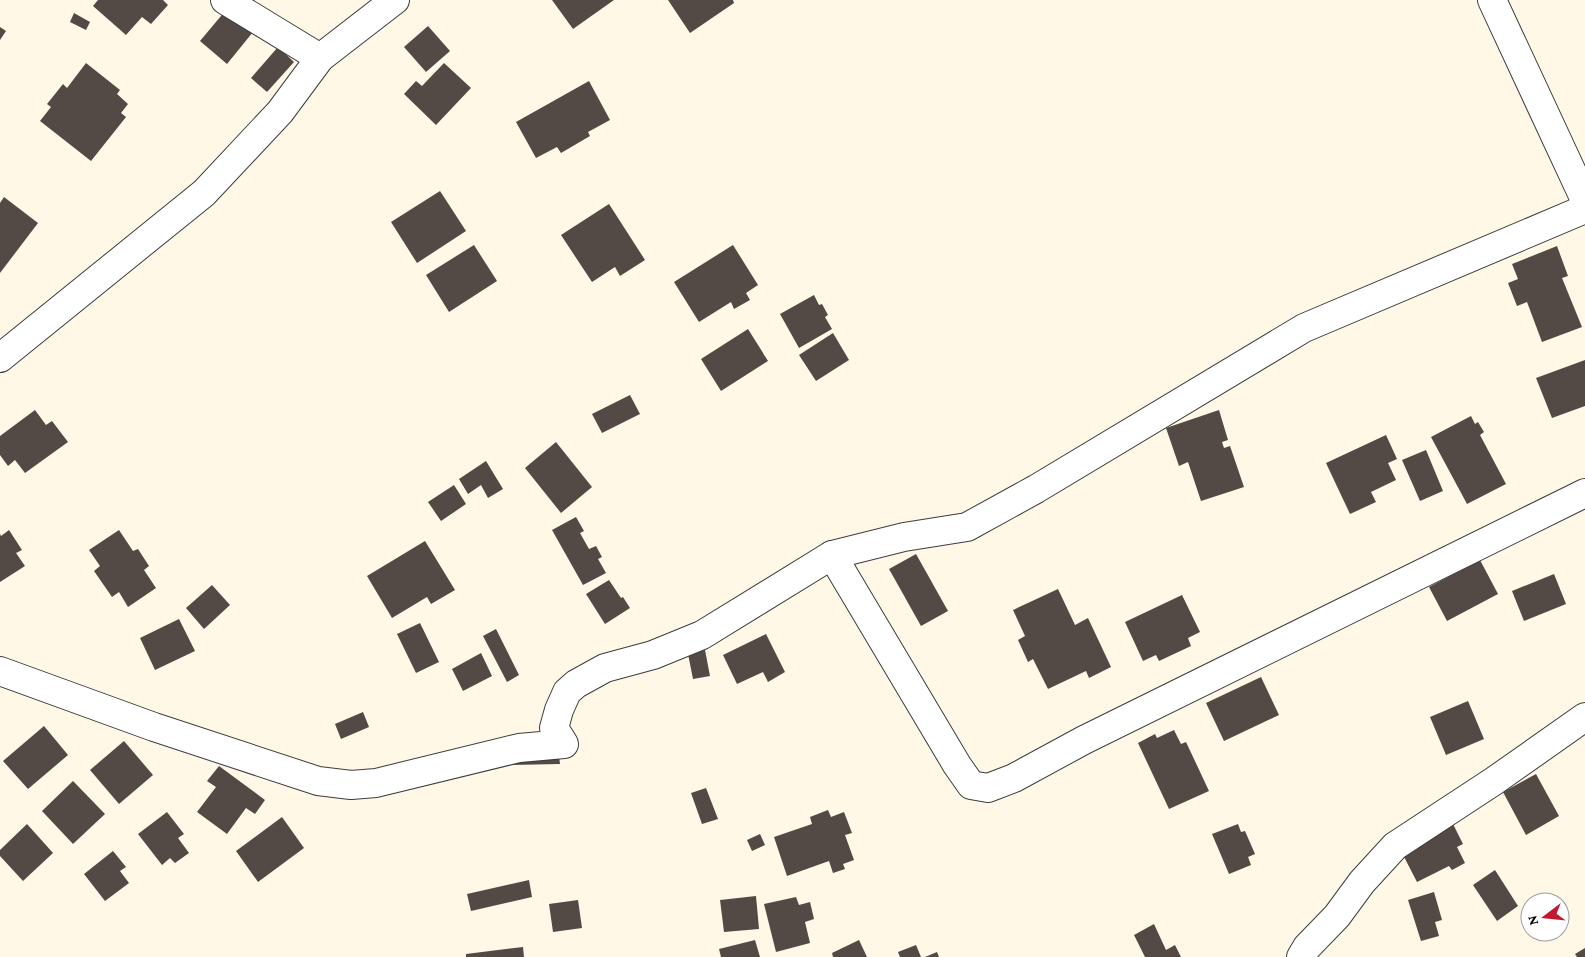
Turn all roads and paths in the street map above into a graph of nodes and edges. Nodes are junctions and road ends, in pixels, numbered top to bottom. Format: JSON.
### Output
{"nodes":[{"id":1,"x":225,"y":0,"type":"edge"},
{"id":2,"x":395,"y":0,"type":"edge"},
{"id":3,"x":1492,"y":0,"type":"edge"},
{"id":4,"x":320,"y":58,"type":"junction"},
{"id":5,"x":1585,"y":200,"type":"edge"},
{"id":6,"x":1585,"y":209,"type":"edge"},
{"id":7,"x":0,"y":358,"type":"edge"},
{"id":8,"x":1585,"y":493,"type":"edge"},
{"id":9,"x":832,"y":555,"type":"junction"},
{"id":10,"x":0,"y":671,"type":"edge"},
{"id":11,"x":1585,"y":717,"type":"edge"},
{"id":12,"x":1301,"y":957,"type":"edge"}],
"edges":[{"from":1,"to":4,"type":"street"},
{"from":2,"to":4,"type":"street"},
{"from":3,"to":5,"type":"street"},
{"from":4,"to":7,"type":"street"},
{"from":6,"to":9,"type":"street"},
{"from":8,"to":9,"type":"street"},
{"from":9,"to":10,"type":"street"},
{"from":11,"to":12,"type":"street"}]}
